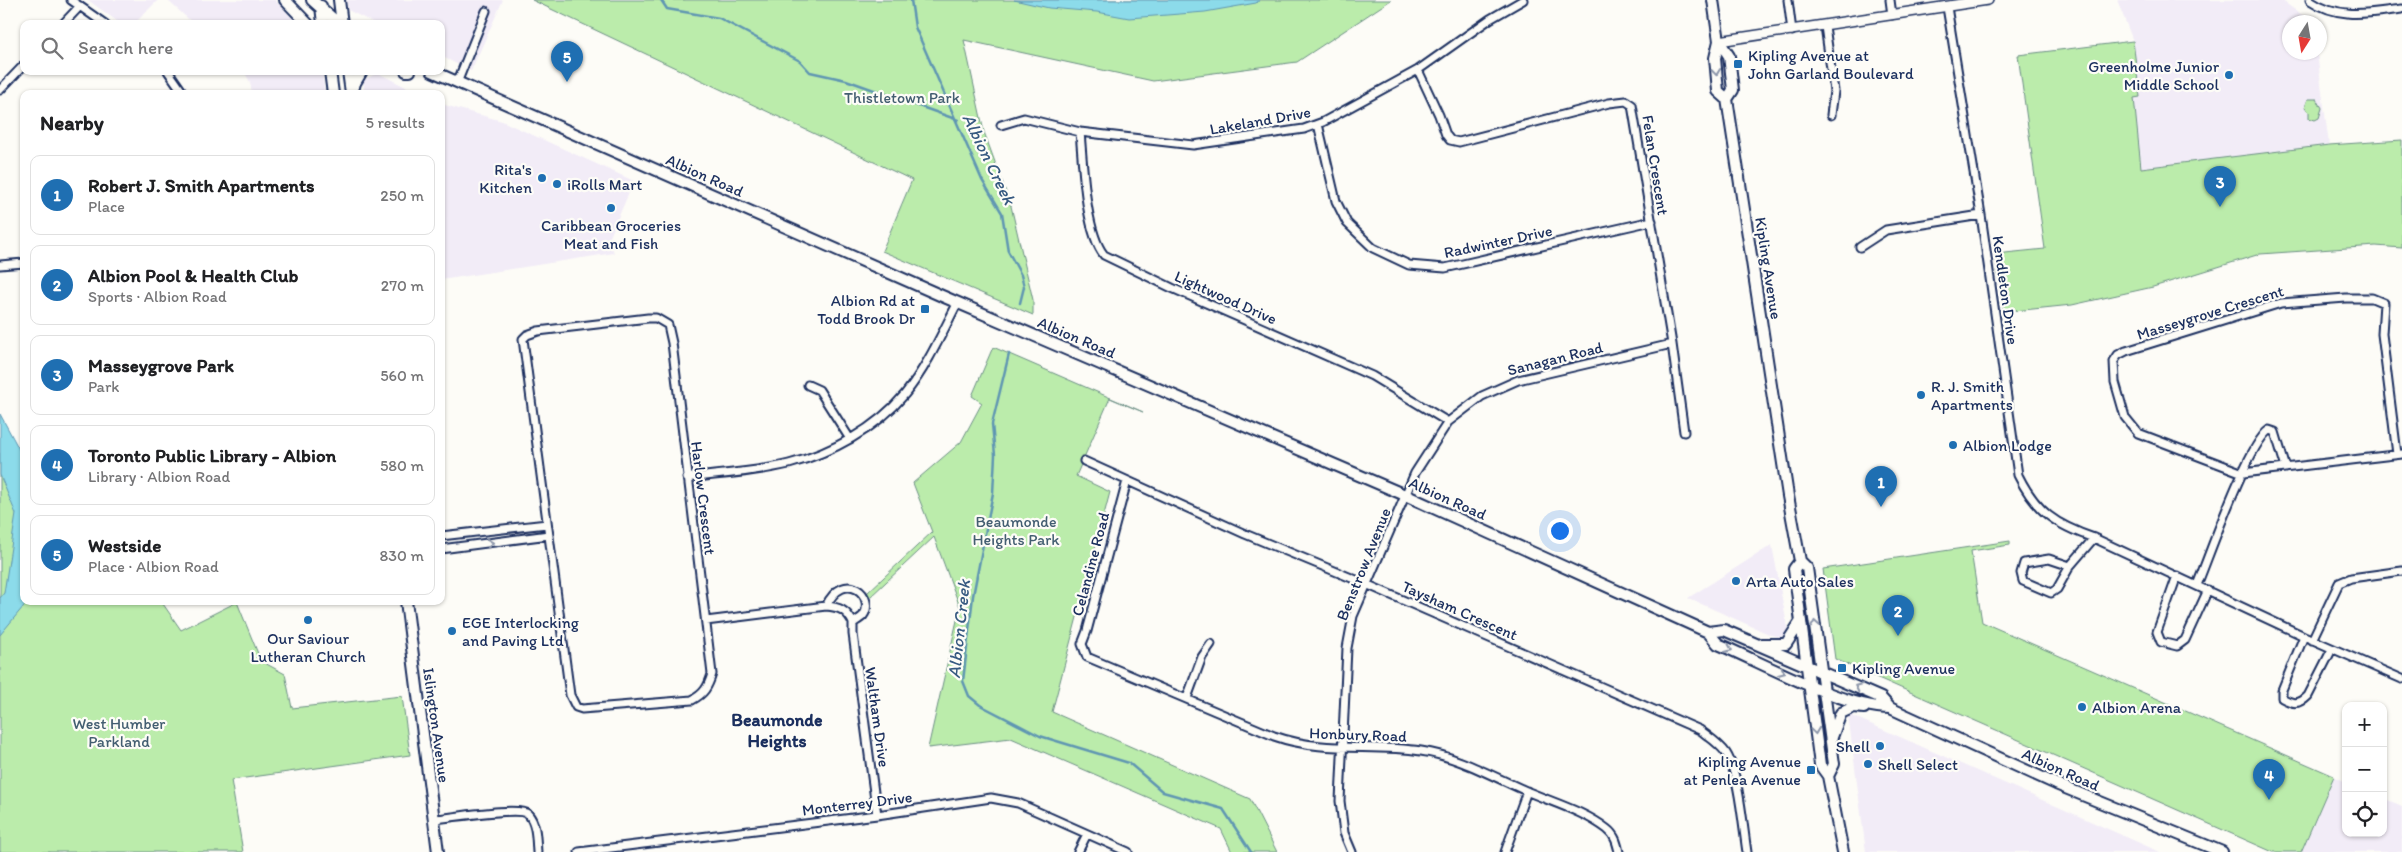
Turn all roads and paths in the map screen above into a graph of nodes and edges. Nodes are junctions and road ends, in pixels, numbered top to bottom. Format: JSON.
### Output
{"nodes":[{"id":1,"x":71,"y":0,"type":"edge"},
{"id":2,"x":285,"y":0,"type":"edge"},
{"id":3,"x":312,"y":0,"type":"edge"},
{"id":4,"x":338,"y":0,"type":"edge"},
{"id":5,"x":1523,"y":0,"type":"edge"},
{"id":6,"x":1713,"y":0,"type":"edge"},
{"id":7,"x":1788,"y":0,"type":"edge"},
{"id":8,"x":1890,"y":0,"type":"edge"},
{"id":9,"x":1988,"y":0,"type":"edge"},
{"id":10,"x":2310,"y":0,"type":"edge"},
{"id":11,"x":321,"y":4,"type":"edge"},
{"id":12,"x":80,"y":6,"type":"junction"},
{"id":13,"x":1947,"y":7,"type":"junction"},
{"id":14,"x":2402,"y":9,"type":"edge"},
{"id":15,"x":486,"y":11,"type":"dead end"},
{"id":16,"x":1892,"y":15,"type":"junction"},
{"id":17,"x":67,"y":20,"type":"edge"},
{"id":18,"x":99,"y":20,"type":"edge"},
{"id":19,"x":304,"y":20,"type":"edge"},
{"id":20,"x":323,"y":20,"type":"edge"},
{"id":21,"x":336,"y":20,"type":"edge"},
{"id":22,"x":340,"y":20,"type":"edge"},
{"id":23,"x":1825,"y":26,"type":"junction"},
{"id":24,"x":1792,"y":30,"type":"junction"},
{"id":25,"x":1719,"y":41,"type":"junction"},
{"id":26,"x":20,"y":69,"type":"edge"},
{"id":27,"x":1418,"y":70,"type":"junction"},
{"id":28,"x":171,"y":75,"type":"edge"},
{"id":29,"x":331,"y":75,"type":"edge"},
{"id":30,"x":349,"y":75,"type":"edge"},
{"id":31,"x":360,"y":75,"type":"edge"},
{"id":32,"x":441,"y":75,"type":"edge"},
{"id":33,"x":458,"y":83,"type":"junction"},
{"id":34,"x":0,"y":90,"type":"edge"},
{"id":35,"x":181,"y":90,"type":"edge"},
{"id":36,"x":332,"y":90,"type":"edge"},
{"id":37,"x":351,"y":90,"type":"edge"},
{"id":38,"x":353,"y":90,"type":"edge"},
{"id":39,"x":1727,"y":99,"type":"junction"},
{"id":40,"x":1832,"y":116,"type":"dead end"},
{"id":41,"x":1318,"y":124,"type":"junction"},
{"id":42,"x":1001,"y":126,"type":"dead end"},
{"id":43,"x":1080,"y":132,"type":"junction"},
{"id":44,"x":1981,"y":215,"type":"junction"},
{"id":45,"x":1652,"y":221,"type":"junction"},
{"id":46,"x":1860,"y":247,"type":"dead end"},
{"id":47,"x":20,"y":263,"type":"edge"},
{"id":48,"x":0,"y":265,"type":"edge"},
{"id":49,"x":958,"y":302,"type":"junction"},
{"id":50,"x":1672,"y":344,"type":"junction"},
{"id":51,"x":808,"y":385,"type":"dead end"},
{"id":52,"x":1448,"y":422,"type":"junction"},
{"id":53,"x":1684,"y":432,"type":"dead end"},
{"id":54,"x":850,"y":439,"type":"junction"},
{"id":55,"x":2400,"y":454,"type":"edge"},
{"id":56,"x":1084,"y":461,"type":"dead end"},
{"id":57,"x":2286,"y":468,"type":"junction"},
{"id":58,"x":2242,"y":474,"type":"junction"},
{"id":59,"x":687,"y":478,"type":"junction"},
{"id":60,"x":1127,"y":481,"type":"junction"},
{"id":61,"x":1406,"y":495,"type":"junction"},
{"id":62,"x":547,"y":524,"type":"junction"},
{"id":63,"x":549,"y":535,"type":"junction"},
{"id":64,"x":445,"y":536,"type":"edge"},
{"id":65,"x":2094,"y":538,"type":"junction"},
{"id":66,"x":445,"y":548,"type":"edge"},
{"id":67,"x":1800,"y":561,"type":"junction"},
{"id":68,"x":2070,"y":566,"type":"junction"},
{"id":69,"x":2402,"y":571,"type":"edge"},
{"id":70,"x":2178,"y":576,"type":"junction"},
{"id":71,"x":1366,"y":584,"type":"junction"},
{"id":72,"x":2197,"y":585,"type":"junction"},
{"id":73,"x":2208,"y":590,"type":"junction"},
{"id":74,"x":407,"y":605,"type":"edge"},
{"id":75,"x":826,"y":606,"type":"junction"},
{"id":76,"x":706,"y":621,"type":"junction"},
{"id":77,"x":1801,"y":621,"type":"junction"},
{"id":78,"x":853,"y":623,"type":"junction"},
{"id":79,"x":1708,"y":632,"type":"junction"},
{"id":80,"x":2304,"y":636,"type":"junction"},
{"id":81,"x":2312,"y":640,"type":"junction"},
{"id":82,"x":1211,"y":644,"type":"dead end"},
{"id":83,"x":1758,"y":644,"type":"junction"},
{"id":84,"x":2332,"y":649,"type":"junction"},
{"id":85,"x":1085,"y":654,"type":"joint"},
{"id":86,"x":1808,"y":666,"type":"junction"},
{"id":87,"x":1822,"y":672,"type":"junction"},
{"id":88,"x":2402,"y":679,"type":"edge"},
{"id":89,"x":1809,"y":684,"type":"junction"},
{"id":90,"x":1824,"y":690,"type":"junction"},
{"id":91,"x":1187,"y":698,"type":"junction"},
{"id":92,"x":1873,"y":708,"type":"junction"},
{"id":93,"x":1890,"y":708,"type":"junction"},
{"id":94,"x":1831,"y":740,"type":"junction"},
{"id":95,"x":1342,"y":747,"type":"junction"},
{"id":96,"x":1828,"y":776,"type":"junction"},
{"id":97,"x":1527,"y":791,"type":"junction"},
{"id":98,"x":877,"y":815,"type":"junction"},
{"id":99,"x":434,"y":819,"type":"junction"},
{"id":100,"x":1086,"y":834,"type":"junction"},
{"id":101,"x":438,"y":852,"type":"edge"},
{"id":102,"x":537,"y":852,"type":"edge"},
{"id":103,"x":579,"y":852,"type":"edge"},
{"id":104,"x":1078,"y":852,"type":"edge"},
{"id":105,"x":1128,"y":852,"type":"edge"},
{"id":106,"x":1352,"y":852,"type":"edge"},
{"id":107,"x":1505,"y":852,"type":"edge"},
{"id":108,"x":1620,"y":852,"type":"edge"},
{"id":109,"x":1747,"y":852,"type":"edge"},
{"id":110,"x":1843,"y":852,"type":"edge"},
{"id":111,"x":2222,"y":852,"type":"edge"}],
"edges":[{"from":1,"to":12,"type":"street"},
{"from":2,"to":19,"type":"main road"},
{"from":3,"to":11,"type":"main road"},
{"from":4,"to":22,"type":"main road"},
{"from":5,"to":27,"type":"street","name":"Lakeland Drive"},
{"from":6,"to":25,"type":"main road","name":"Kipling Avenue"},
{"from":7,"to":24,"type":"street"},
{"from":8,"to":16,"type":"street"},
{"from":9,"to":13,"type":"street"},
{"from":10,"to":14,"type":"street"},
{"from":11,"to":20,"type":"main road"},
{"from":11,"to":21,"type":"main road"},
{"from":12,"to":17,"type":"street"},
{"from":12,"to":18,"type":"street"},
{"from":13,"to":16,"type":"street"},
{"from":13,"to":44,"type":"street","name":"Kendleton Drive"},
{"from":15,"to":33,"type":"street"},
{"from":16,"to":23,"type":"street"},
{"from":23,"to":24,"type":"street"},
{"from":23,"to":40,"type":"street"},
{"from":24,"to":25,"type":"street"},
{"from":25,"to":39,"type":"main road","name":"Kipling Avenue","one_way":true},
{"from":25,"to":39,"type":"main road","name":"Kipling Avenue"},
{"from":26,"to":34,"type":"street"},
{"from":27,"to":41,"type":"street","name":"Lakeland Drive"},
{"from":27,"to":45,"type":"street","name":"Felan Crescent"},
{"from":28,"to":35,"type":"street"},
{"from":29,"to":36,"type":"main road"},
{"from":30,"to":37,"type":"main road"},
{"from":31,"to":38,"type":"main road"},
{"from":32,"to":33,"type":"main road","name":"Albion Road"},
{"from":33,"to":49,"type":"main road","name":"Albion Road"},
{"from":39,"to":67,"type":"main road","name":"Kipling Avenue"},
{"from":41,"to":43,"type":"street","name":"Lakeland Drive"},
{"from":41,"to":45,"type":"street","name":"Radwinter Drive"},
{"from":42,"to":43,"type":"street","name":"Lakeland Drive"},
{"from":43,"to":52,"type":"street","name":"Lightwood Drive"},
{"from":44,"to":46,"type":"street"},
{"from":44,"to":65,"type":"street","name":"Kendleton Drive"},
{"from":45,"to":50,"type":"street","name":"Felan Crescent"},
{"from":47,"to":48,"type":"street"},
{"from":49,"to":54,"type":"street"},
{"from":49,"to":61,"type":"main road","name":"Albion Road"},
{"from":50,"to":52,"type":"street","name":"Sanagan Road"},
{"from":50,"to":53,"type":"street","name":"Felan Crescent"},
{"from":51,"to":54,"type":"street"},
{"from":52,"to":61,"type":"street","name":"Sanagan Road"},
{"from":54,"to":59,"type":"street"},
{"from":55,"to":57,"type":"street"},
{"from":55,"to":58,"type":"street","name":"Masseygrove Crescent"},
{"from":56,"to":60,"type":"street","name":"Taysham Crescent"},
{"from":57,"to":58,"type":"street"},
{"from":57,"to":58,"type":"street"},
{"from":58,"to":72,"type":"street"},
{"from":59,"to":62,"type":"street","name":"Harlow Crescent"},
{"from":59,"to":76,"type":"street","name":"Harlow Crescent"},
{"from":60,"to":71,"type":"street","name":"Taysham Crescent"},
{"from":60,"to":85,"type":"street","name":"Celandine Road"},
{"from":61,"to":71,"type":"street","name":"Benstrow Avenue"},
{"from":61,"to":79,"type":"main road","name":"Albion Road"},
{"from":62,"to":63,"type":"street","name":"Harlow Crescent"},
{"from":62,"to":64,"type":"street"},
{"from":66,"to":63,"type":"street","one_way":true},
{"from":63,"to":76,"type":"street","name":"Harlow Crescent"},
{"from":65,"to":68,"type":"street"},
{"from":65,"to":70,"type":"street","name":"Kendleton Drive"},
{"from":67,"to":77,"type":"main road","name":"Kipling Avenue"},
{"from":87,"to":67,"type":"main road","name":"Kipling Avenue","one_way":true},
{"from":68,"to":68,"type":"street"},
{"from":69,"to":81,"type":"street"},
{"from":70,"to":72,"type":"street","name":"Kendleton Drive"},
{"from":70,"to":73,"type":"street"},
{"from":71,"to":95,"type":"street","name":"Benstrow Avenue"},
{"from":71,"to":109,"type":"street","name":"Taysham Crescent"},
{"from":72,"to":73,"type":"street","name":"Kendleton Drive"},
{"from":73,"to":80,"type":"street","name":"Kendleton Drive"},
{"from":74,"to":99,"type":"main road","name":"Islington Avenue"},
{"from":75,"to":76,"type":"street"},
{"from":75,"to":78,"type":"street"},
{"from":75,"to":78,"type":"street"},
{"from":77,"to":83,"type":"main road"},
{"from":77,"to":86,"type":"main road","name":"Kipling Avenue"},
{"from":78,"to":98,"type":"street","name":"Waltham Drive"},
{"from":79,"to":83,"type":"main road","name":"Albion Road"},
{"from":79,"to":89,"type":"main road","name":"Albion Road","one_way":true},
{"from":80,"to":81,"type":"street","name":"Kendleton Drive"},
{"from":80,"to":84,"type":"street"},
{"from":81,"to":84,"type":"street","name":"Kendleton Drive"},
{"from":82,"to":91,"type":"street"},
{"from":83,"to":86,"type":"main road","name":"Albion Road"},
{"from":84,"to":88,"type":"street","name":"Kendleton Drive"},
{"from":85,"to":91,"type":"street","name":"Honbury Road"},
{"from":86,"to":87,"type":"main road","name":"Albion Road"},
{"from":86,"to":89,"type":"main road","name":"Kipling Avenue"},
{"from":87,"to":90,"type":"main road","name":"Kipling Avenue"},
{"from":93,"to":87,"type":"main road","name":"Albion Road","one_way":true},
{"from":89,"to":90,"type":"main road","name":"Albion Road"},
{"from":89,"to":96,"type":"main road","name":"Kipling Avenue","one_way":true},
{"from":90,"to":92,"type":"main road","name":"Albion Road"},
{"from":90,"to":94,"type":"main road","name":"Kipling Avenue"},
{"from":91,"to":95,"type":"street","name":"Honbury Road"},
{"from":92,"to":93,"type":"main road","name":"Albion Road"},
{"from":92,"to":94,"type":"main road"},
{"from":93,"to":111,"type":"main road","name":"Albion Road"},
{"from":94,"to":96,"type":"main road","name":"Kipling Avenue"},
{"from":95,"to":97,"type":"street","name":"Honbury Road"},
{"from":95,"to":106,"type":"street","name":"Benstrow Avenue"},
{"from":96,"to":110,"type":"main road","name":"Kipling Avenue"},
{"from":97,"to":107,"type":"street"},
{"from":97,"to":108,"type":"street","name":"Honbury Road"},
{"from":98,"to":100,"type":"street","name":"Monterrey Drive"},
{"from":98,"to":103,"type":"street","name":"Monterrey Drive"},
{"from":99,"to":101,"type":"main road","name":"Islington Avenue"},
{"from":99,"to":102,"type":"street"},
{"from":100,"to":104,"type":"street"},
{"from":100,"to":105,"type":"street","name":"Monterrey Drive"}]}
